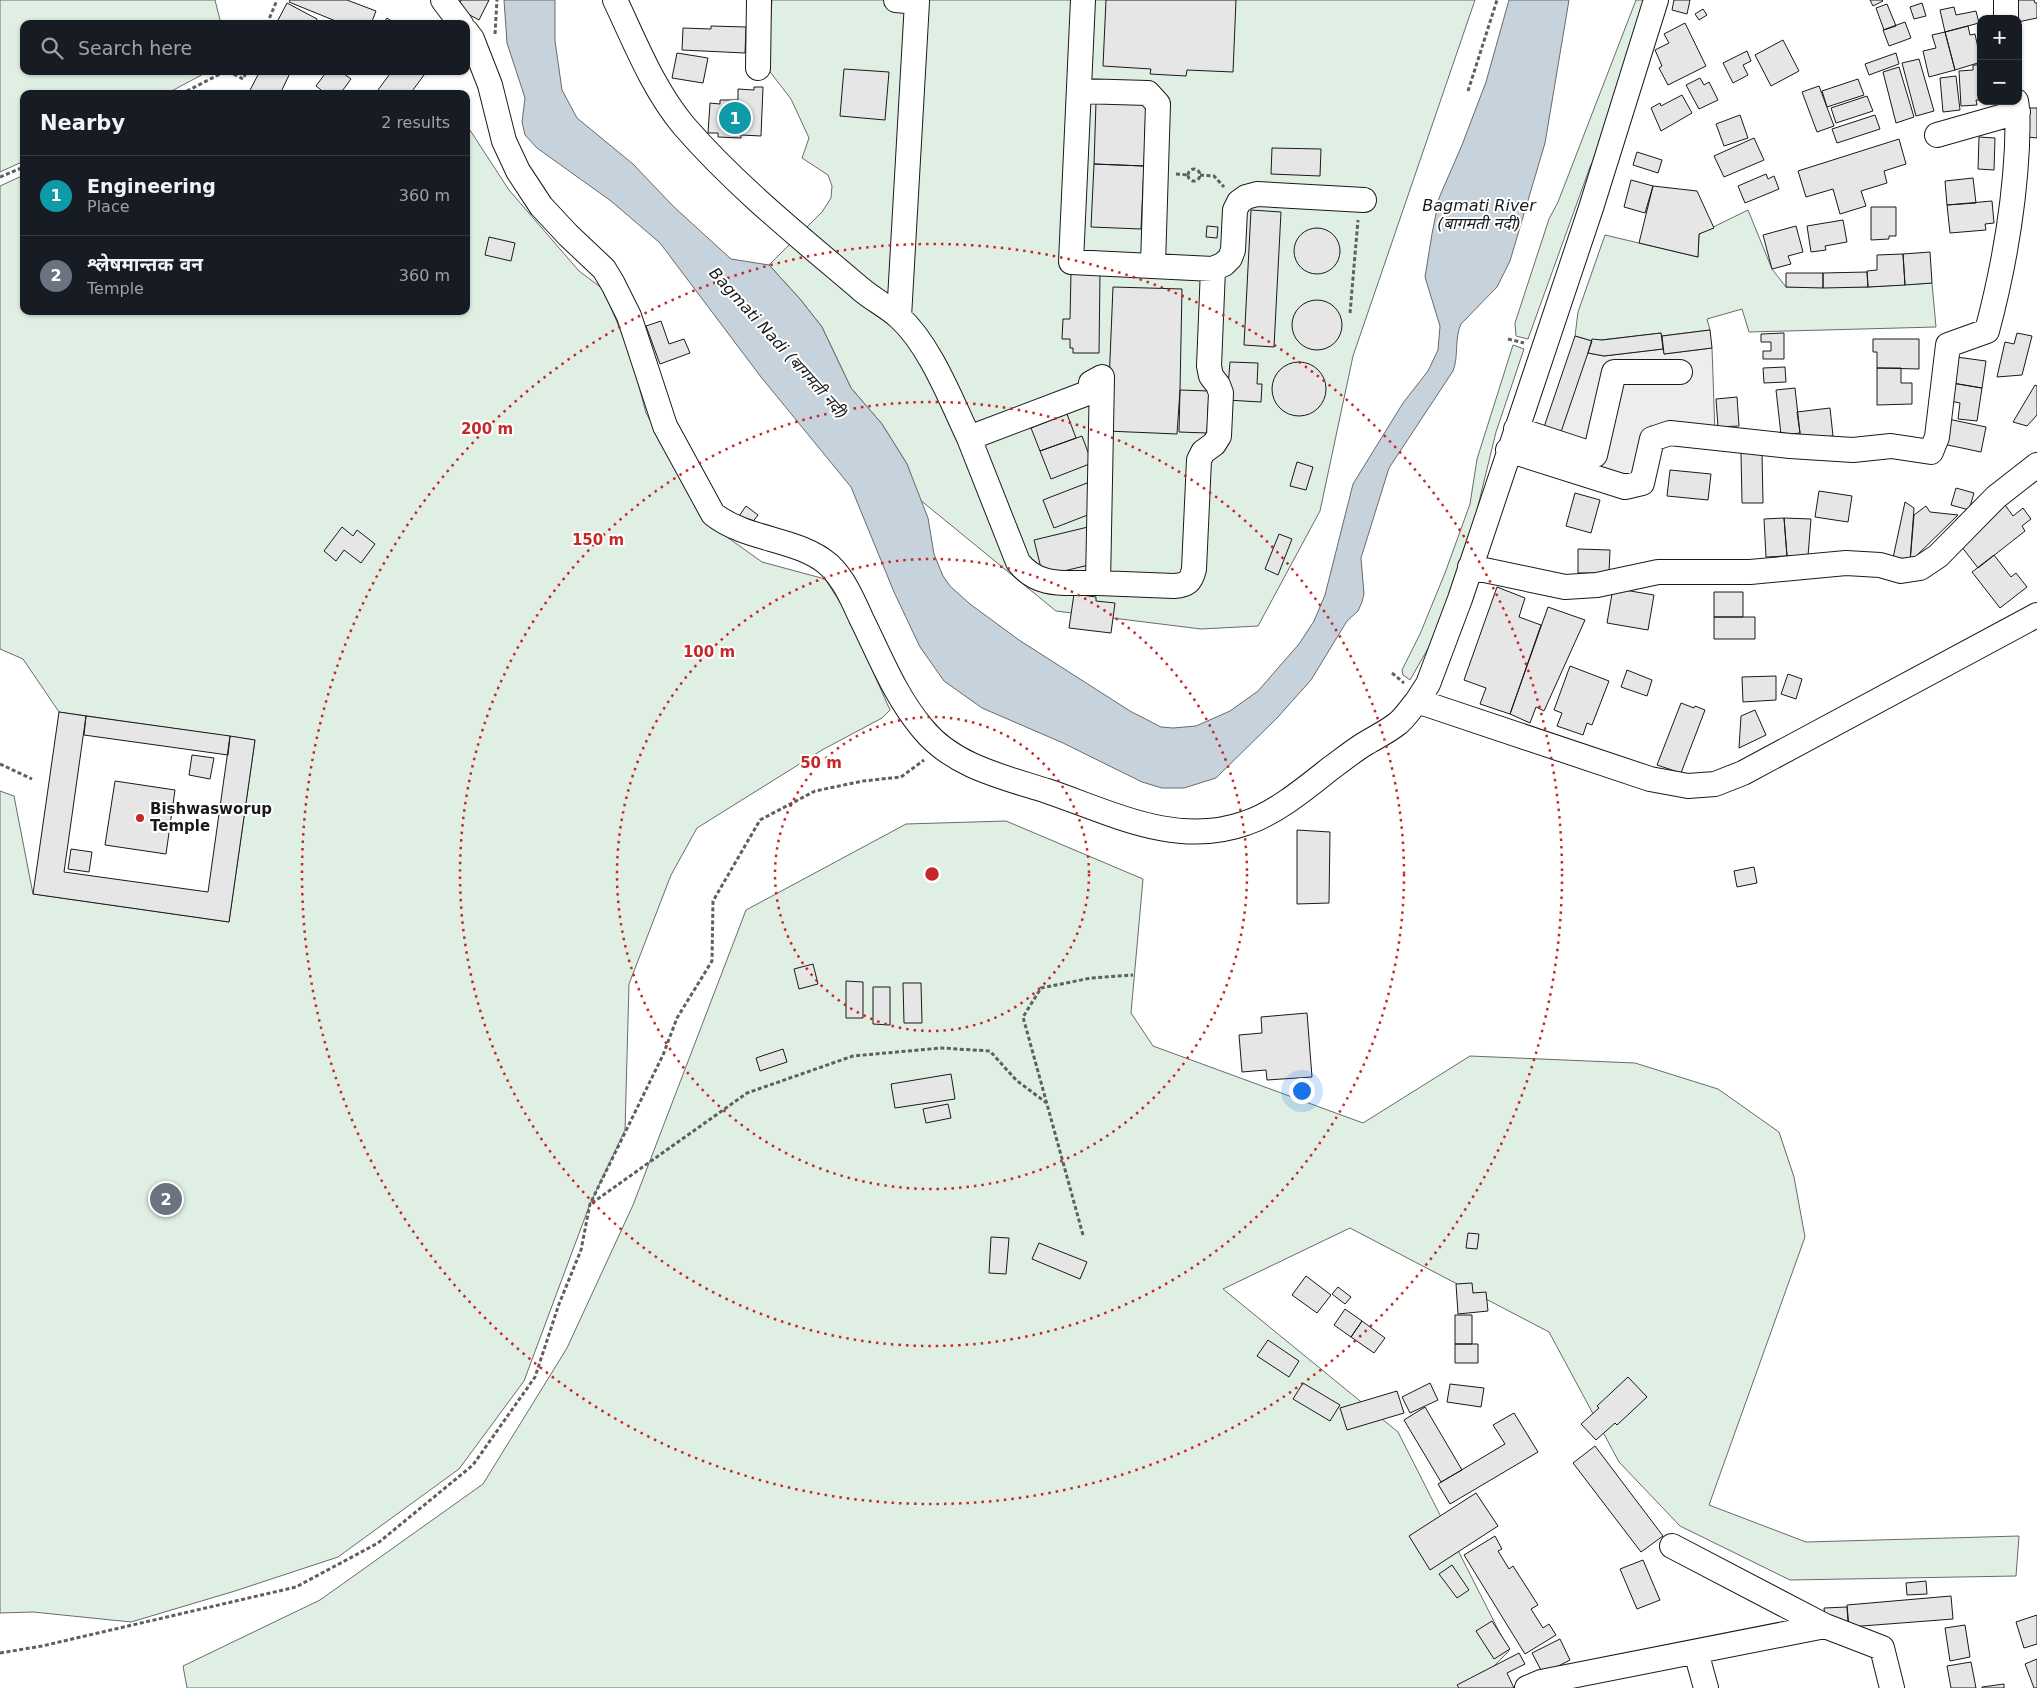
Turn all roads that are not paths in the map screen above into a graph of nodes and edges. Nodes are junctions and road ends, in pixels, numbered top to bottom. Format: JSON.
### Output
{"nodes":[{"id":1,"x":443,"y":0,"type":"edge"},
{"id":2,"x":615,"y":0,"type":"edge"},
{"id":3,"x":760,"y":0,"type":"edge"},
{"id":4,"x":1083,"y":0,"type":"edge"},
{"id":5,"x":1656,"y":0,"type":"edge"},
{"id":6,"x":2006,"y":0,"type":"edge"},
{"id":7,"x":910,"y":1,"type":"edge"},
{"id":8,"x":2006,"y":15,"type":"edge"},
{"id":9,"x":458,"y":20,"type":"edge"},
{"id":10,"x":470,"y":36,"type":"edge"},
{"id":11,"x":758,"y":68,"type":"dead end"},
{"id":12,"x":1079,"y":91,"type":"junction"},
{"id":13,"x":2017,"y":107,"type":"edge"},
{"id":14,"x":1937,"y":135,"type":"dead end"},
{"id":15,"x":1361,"y":200,"type":"road end"},
{"id":16,"x":1153,"y":265,"type":"junction"},
{"id":17,"x":1213,"y":269,"type":"junction"},
{"id":18,"x":899,"y":317,"type":"junction"},
{"id":19,"x":1680,"y":372,"type":"dead end"},
{"id":20,"x":969,"y":438,"type":"junction"},
{"id":21,"x":1512,"y":440,"type":"junction"},
{"id":22,"x":2037,"y":465,"type":"edge"},
{"id":23,"x":1470,"y":567,"type":"junction"},
{"id":24,"x":1098,"y":582,"type":"junction"},
{"id":25,"x":2037,"y":616,"type":"edge"},
{"id":26,"x":1417,"y":701,"type":"junction"},
{"id":27,"x":1672,"y":1546,"type":"dead end"},
{"id":28,"x":1825,"y":1626,"type":"junction"},
{"id":29,"x":1696,"y":1652,"type":"junction"},
{"id":30,"x":1527,"y":1688,"type":"edge"},
{"id":31,"x":1706,"y":1688,"type":"edge"},
{"id":32,"x":1892,"y":1688,"type":"edge"}],
"edges":[{"from":1,"to":9,"type":"street"},
{"from":2,"to":18,"type":"street"},
{"from":3,"to":11,"type":"street"},
{"from":4,"to":12,"type":"street"},
{"from":5,"to":21,"type":"street"},
{"from":6,"to":8,"type":"street"},
{"from":7,"to":18,"type":"street"},
{"from":10,"to":26,"type":"street"},
{"from":12,"to":16,"type":"street"},
{"from":12,"to":16,"type":"street"},
{"from":13,"to":14,"type":"street"},
{"from":13,"to":21,"type":"street"},
{"from":15,"to":17,"type":"street"},
{"from":16,"to":17,"type":"street"},
{"from":17,"to":24,"type":"street"},
{"from":18,"to":20,"type":"street"},
{"from":19,"to":21,"type":"street"},
{"from":20,"to":24,"type":"street"},
{"from":20,"to":24,"type":"street"},
{"from":21,"to":23,"type":"street"},
{"from":22,"to":23,"type":"street"},
{"from":23,"to":26,"type":"street"},
{"from":25,"to":26,"type":"street"},
{"from":27,"to":28,"type":"street"},
{"from":28,"to":29,"type":"street"},
{"from":28,"to":32,"type":"street"},
{"from":29,"to":30,"type":"street"},
{"from":29,"to":31,"type":"street"}]}
